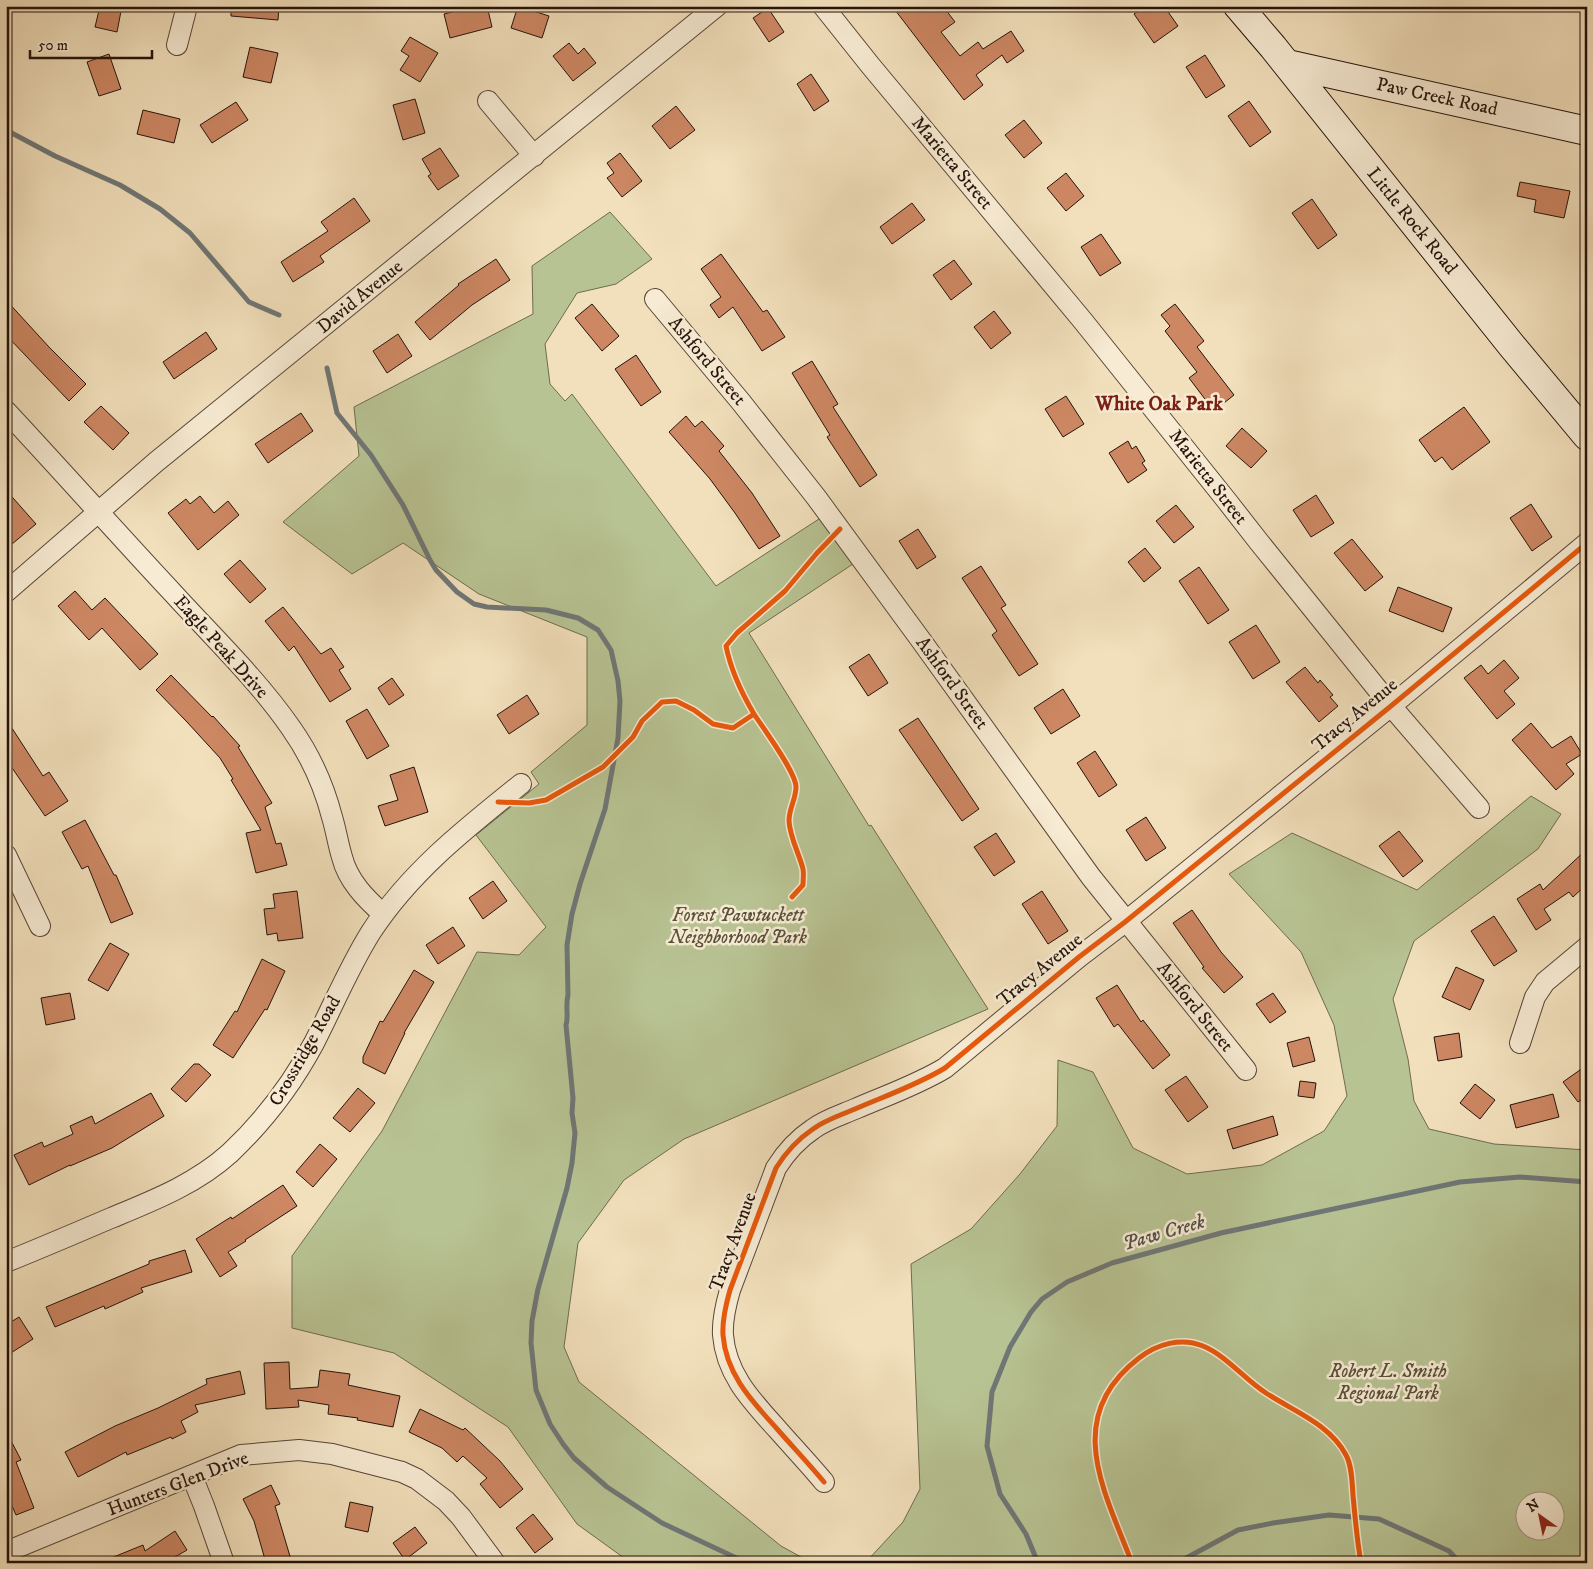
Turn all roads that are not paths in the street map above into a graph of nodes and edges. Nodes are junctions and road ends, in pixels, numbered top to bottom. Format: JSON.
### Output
{"nodes":[{"id":1,"x":187,"y":6,"type":"edge"},
{"id":2,"x":717,"y":6,"type":"edge"},
{"id":3,"x":823,"y":6,"type":"edge"},
{"id":4,"x":1238,"y":6,"type":"edge"},
{"id":5,"x":177,"y":45,"type":"dead end"},
{"id":6,"x":1287,"y":64,"type":"junction"},
{"id":7,"x":488,"y":101,"type":"dead end"},
{"id":8,"x":1587,"y":131,"type":"edge"},
{"id":9,"x":534,"y":156,"type":"junction"},
{"id":10,"x":655,"y":299,"type":"dead end"},
{"id":11,"x":6,"y":411,"type":"edge"},
{"id":12,"x":1587,"y":436,"type":"edge"},
{"id":13,"x":99,"y":512,"type":"junction"},
{"id":14,"x":1587,"y":543,"type":"edge"},
{"id":15,"x":6,"y":592,"type":"edge"},
{"id":16,"x":1391,"y":706,"type":"junction"},
{"id":17,"x":521,"y":784,"type":"dead end"},
{"id":18,"x":1479,"y":808,"type":"dead end"},
{"id":19,"x":6,"y":854,"type":"edge"},
{"id":20,"x":384,"y":914,"type":"junction"},
{"id":21,"x":1125,"y":922,"type":"junction"},
{"id":22,"x":40,"y":926,"type":"dead end"},
{"id":23,"x":1587,"y":947,"type":"edge"},
{"id":24,"x":1520,"y":1043,"type":"dead end"},
{"id":25,"x":1246,"y":1070,"type":"dead end"},
{"id":26,"x":6,"y":1262,"type":"edge"},
{"id":27,"x":192,"y":1476,"type":"junction"},
{"id":28,"x":824,"y":1482,"type":"dead end"},
{"id":29,"x":6,"y":1552,"type":"edge"},
{"id":30,"x":224,"y":1563,"type":"edge"},
{"id":31,"x":495,"y":1563,"type":"edge"}],
"edges":[{"from":1,"to":5,"type":"street"},
{"from":2,"to":9,"type":"street","name":"David Avenue"},
{"from":3,"to":16,"type":"street","name":"Marietta Street"},
{"from":4,"to":6,"type":"main road","name":"Little Rock Road"},
{"from":6,"to":8,"type":"main road","name":"Paw Creek Road"},
{"from":6,"to":12,"type":"main road","name":"Little Rock Road"},
{"from":7,"to":9,"type":"street"},
{"from":9,"to":13,"type":"street","name":"David Avenue"},
{"from":10,"to":21,"type":"street","name":"Ashford Street"},
{"from":11,"to":13,"type":"street","name":"Eagle Peak Drive"},
{"from":13,"to":15,"type":"street","name":"David Avenue"},
{"from":13,"to":20,"type":"street","name":"Eagle Peak Drive"},
{"from":14,"to":16,"type":"street","name":"Tracy Avenue"},
{"from":16,"to":18,"type":"street","name":"Marietta Street"},
{"from":16,"to":21,"type":"street","name":"Tracy Avenue"},
{"from":17,"to":20,"type":"street","name":"Crossridge Road"},
{"from":19,"to":22,"type":"street"},
{"from":20,"to":26,"type":"street","name":"Crossridge Road"},
{"from":21,"to":25,"type":"street","name":"Ashford Street"},
{"from":21,"to":28,"type":"street","name":"Tracy Avenue"},
{"from":23,"to":24,"type":"street"},
{"from":27,"to":29,"type":"street","name":"Hunters Glen Drive"},
{"from":27,"to":30,"type":"street"},
{"from":27,"to":31,"type":"street","name":"Hunters Glen Drive"}]}
